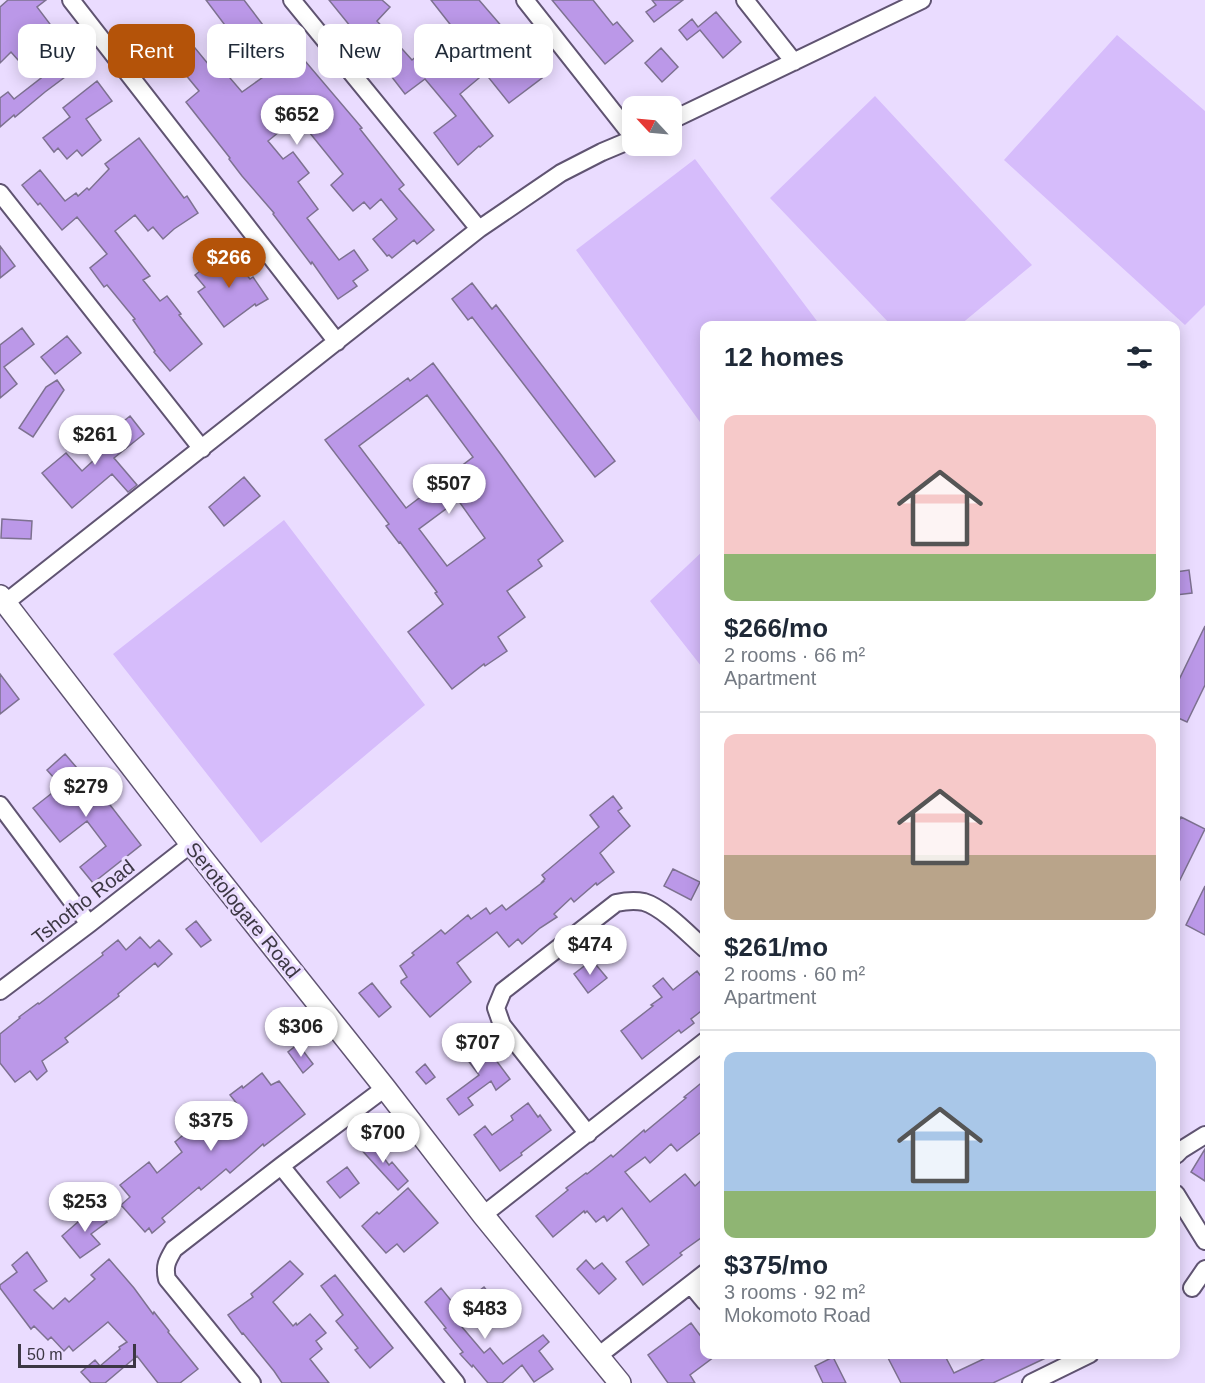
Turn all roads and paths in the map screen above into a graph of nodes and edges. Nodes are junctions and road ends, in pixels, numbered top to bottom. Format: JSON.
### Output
{"nodes":[{"id":1,"x":71,"y":0,"type":"edge"},
{"id":2,"x":292,"y":0,"type":"edge"},
{"id":3,"x":525,"y":0,"type":"edge"},
{"id":4,"x":745,"y":0,"type":"edge"},
{"id":5,"x":922,"y":0,"type":"edge"},
{"id":6,"x":794,"y":62,"type":"junction"},
{"id":7,"x":682,"y":115,"type":"edge"},
{"id":8,"x":622,"y":124,"type":"edge"},
{"id":9,"x":622,"y":143,"type":"edge"},
{"id":10,"x":0,"y":193,"type":"edge"},
{"id":11,"x":479,"y":229,"type":"junction"},
{"id":12,"x":337,"y":342,"type":"junction"},
{"id":13,"x":202,"y":449,"type":"junction"},
{"id":14,"x":3,"y":600,"type":"edge"},
{"id":15,"x":0,"y":805,"type":"edge"},
{"id":16,"x":191,"y":844,"type":"junction"},
{"id":17,"x":89,"y":924,"type":"junction"},
{"id":18,"x":700,"y":945,"type":"edge"},
{"id":19,"x":0,"y":991,"type":"edge"},
{"id":20,"x":700,"y":1045,"type":"edge"},
{"id":21,"x":385,"y":1088,"type":"junction"},
{"id":22,"x":588,"y":1134,"type":"junction"},
{"id":23,"x":1205,"y":1136,"type":"edge"},
{"id":24,"x":1180,"y":1151,"type":"edge"},
{"id":25,"x":281,"y":1166,"type":"junction"},
{"id":26,"x":1180,"y":1200,"type":"edge"},
{"id":27,"x":483,"y":1215,"type":"junction"},
{"id":28,"x":1205,"y":1241,"type":"edge"},
{"id":29,"x":1205,"y":1269,"type":"edge"},
{"id":30,"x":700,"y":1277,"type":"edge"},
{"id":31,"x":691,"y":1285,"type":"junction"},
{"id":32,"x":1192,"y":1288,"type":"dead end"},
{"id":33,"x":700,"y":1296,"type":"edge"},
{"id":34,"x":598,"y":1356,"type":"junction"},
{"id":35,"x":1080,"y":1359,"type":"edge"},
{"id":36,"x":252,"y":1383,"type":"edge"},
{"id":37,"x":456,"y":1383,"type":"edge"},
{"id":38,"x":620,"y":1383,"type":"edge"},
{"id":39,"x":1031,"y":1383,"type":"edge"}],
"edges":[{"from":1,"to":12,"type":"street"},
{"from":2,"to":11,"type":"street"},
{"from":3,"to":8,"type":"street"},
{"from":4,"to":6,"type":"street"},
{"from":5,"to":6,"type":"street"},
{"from":6,"to":7,"type":"street"},
{"from":9,"to":11,"type":"street"},
{"from":10,"to":13,"type":"street"},
{"from":11,"to":12,"type":"street"},
{"from":12,"to":13,"type":"street"},
{"from":13,"to":14,"type":"street"},
{"from":14,"to":16,"type":"street","name":"Serotologare Road"},
{"from":15,"to":17,"type":"street"},
{"from":16,"to":17,"type":"street","name":"Tshotho Road"},
{"from":16,"to":21,"type":"street","name":"Serotologare Road"},
{"from":17,"to":19,"type":"street","name":"Tshotho Road"},
{"from":18,"to":22,"type":"street"},
{"from":20,"to":22,"type":"street"},
{"from":21,"to":25,"type":"street"},
{"from":21,"to":27,"type":"street","name":"Serotologare Road"},
{"from":22,"to":27,"type":"street"},
{"from":23,"to":24,"type":"street"},
{"from":25,"to":36,"type":"street"},
{"from":25,"to":37,"type":"street"},
{"from":26,"to":28,"type":"street"},
{"from":27,"to":34,"type":"street","name":"Serotologare Road"},
{"from":29,"to":32,"type":"street"},
{"from":30,"to":31,"type":"street"},
{"from":31,"to":33,"type":"street"},
{"from":31,"to":34,"type":"street"},
{"from":34,"to":38,"type":"street","name":"Serotologare Road"},
{"from":35,"to":39,"type":"street"}]}
